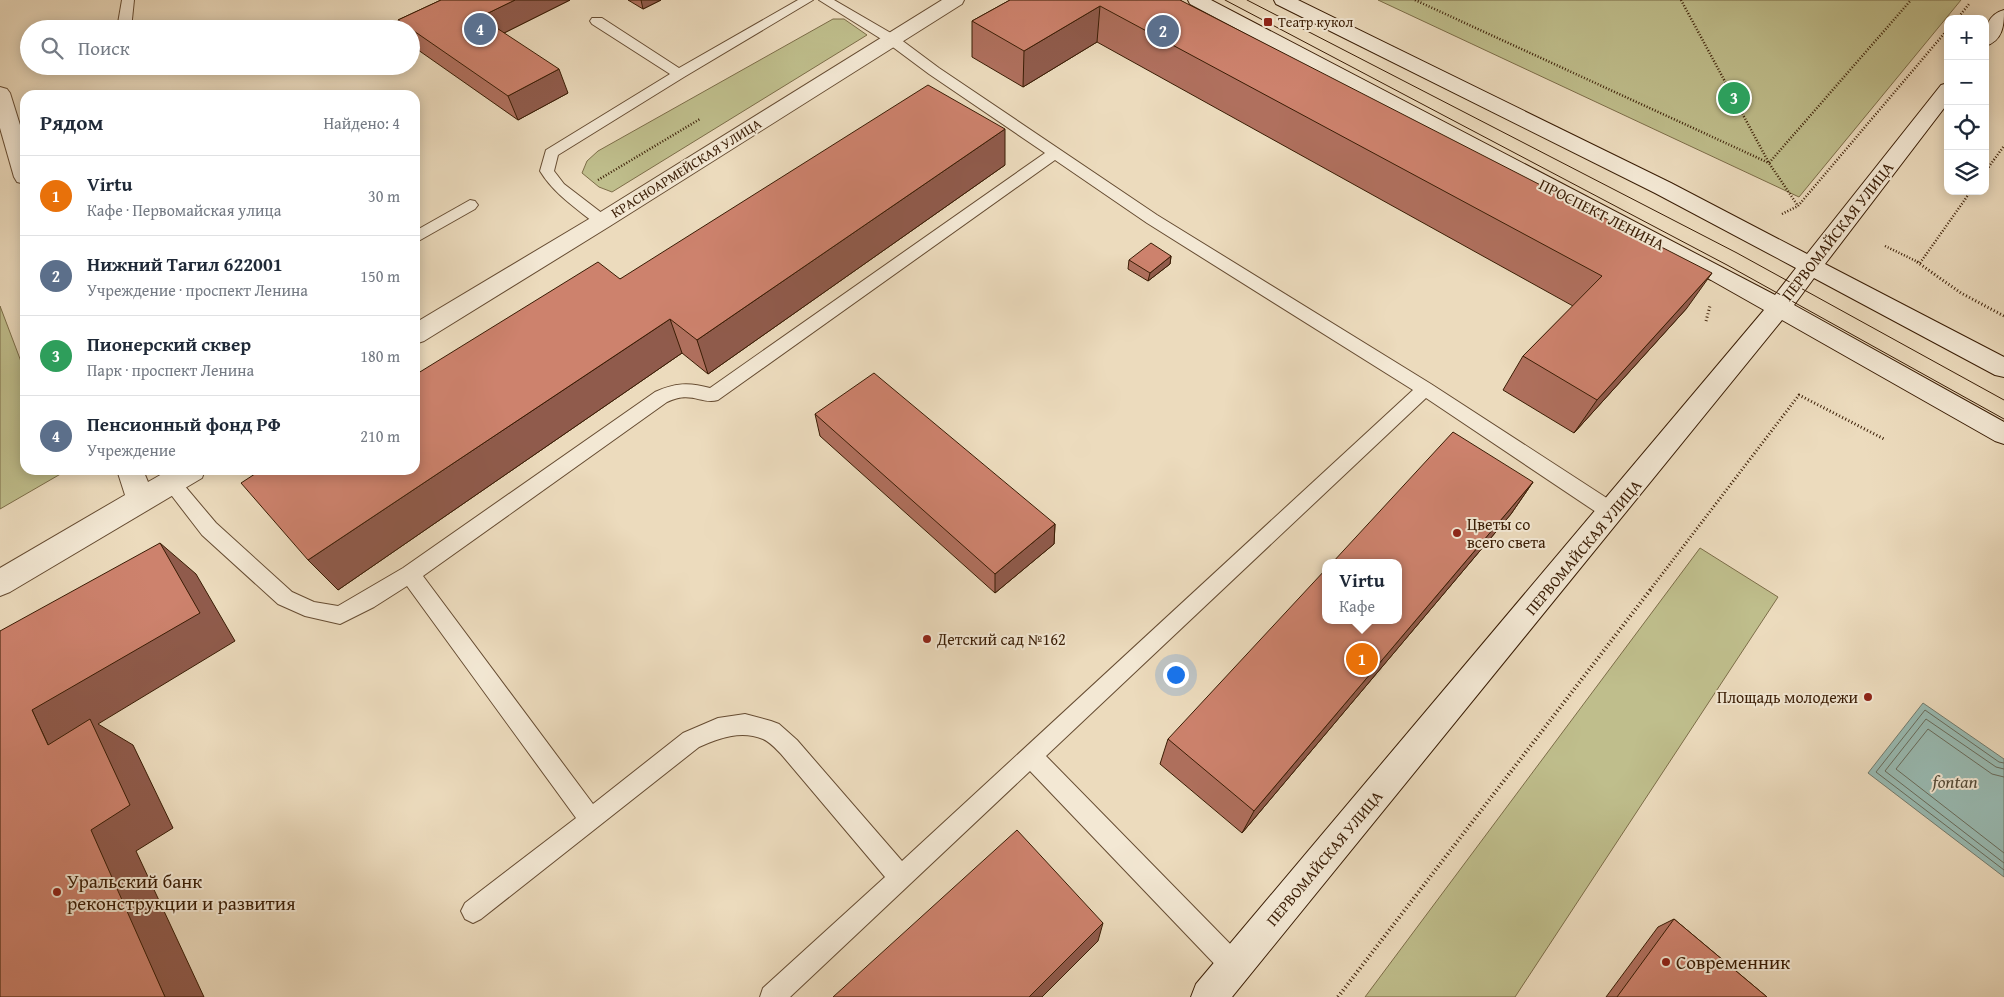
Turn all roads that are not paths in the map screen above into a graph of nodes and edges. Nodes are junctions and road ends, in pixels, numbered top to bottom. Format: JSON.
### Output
{"nodes":[{"id":1,"x":128,"y":0,"type":"edge"},
{"id":2,"x":807,"y":0,"type":"edge"},
{"id":3,"x":825,"y":0,"type":"edge"},
{"id":4,"x":955,"y":0,"type":"edge"},
{"id":5,"x":1197,"y":0,"type":"edge"},
{"id":6,"x":1283,"y":0,"type":"edge"},
{"id":7,"x":2004,"y":16,"type":"edge"},
{"id":8,"x":124,"y":20,"type":"edge"},
{"id":9,"x":597,"y":21,"type":"dead end"},
{"id":10,"x":1989,"y":35,"type":"edge"},
{"id":11,"x":891,"y":39,"type":"junction"},
{"id":12,"x":679,"y":74,"type":"junction"},
{"id":13,"x":0,"y":93,"type":"edge"},
{"id":14,"x":1944,"y":94,"type":"edge"},
{"id":15,"x":1056,"y":152,"type":"junction"},
{"id":16,"x":20,"y":160,"type":"edge"},
{"id":17,"x":470,"y":205,"type":"dead end"},
{"id":18,"x":602,"y":221,"type":"junction"},
{"id":19,"x":420,"y":235,"type":"edge"},
{"id":20,"x":1811,"y":266,"type":"junction"},
{"id":21,"x":1779,"y":307,"type":"junction"},
{"id":22,"x":420,"y":331,"type":"edge"},
{"id":23,"x":2004,"y":368,"type":"edge"},
{"id":24,"x":1426,"y":389,"type":"junction"},
{"id":25,"x":2004,"y":434,"type":"edge"},
{"id":26,"x":132,"y":475,"type":"edge"},
{"id":27,"x":182,"y":476,"type":"edge"},
{"id":28,"x":141,"y":501,"type":"junction"},
{"id":29,"x":1612,"y":512,"type":"junction"},
{"id":30,"x":410,"y":574,"type":"junction"},
{"id":31,"x":0,"y":583,"type":"edge"},
{"id":32,"x":1031,"y":756,"type":"junction"},
{"id":33,"x":591,"y":820,"type":"junction"},
{"id":34,"x":900,"y":878,"type":"junction"},
{"id":35,"x":473,"y":911,"type":"dead end"},
{"id":36,"x":1234,"y":966,"type":"junction"},
{"id":37,"x":772,"y":997,"type":"edge"},
{"id":38,"x":1209,"y":997,"type":"edge"}],
"edges":[{"from":1,"to":8,"type":"lane"},
{"from":2,"to":12,"type":"lane"},
{"from":3,"to":11,"type":"lane"},
{"from":4,"to":11,"type":"street","name":"КРАСНОАРМЕЙСКАЯ УЛИЦА"},
{"from":5,"to":21,"type":"street","name":"ПРОСПЕКТ ЛЕНИНА"},
{"from":6,"to":20,"type":"street"},
{"from":7,"to":10,"type":"street"},
{"from":9,"to":12,"type":"lane"},
{"from":11,"to":15,"type":"lane"},
{"from":11,"to":18,"type":"street","name":"КРАСНОАРМЕЙСКАЯ УЛИЦА"},
{"from":12,"to":18,"type":"lane"},
{"from":13,"to":16,"type":"street"},
{"from":14,"to":20,"type":"street","name":"ПЕРВОМАЙСКАЯ УЛИЦА"},
{"from":15,"to":24,"type":"lane"},
{"from":15,"to":30,"type":"lane"},
{"from":17,"to":19,"type":"lane"},
{"from":18,"to":22,"type":"street","name":"КРАСНОАРМЕЙСКАЯ УЛИЦА"},
{"from":20,"to":21,"type":"street","name":"ПЕРВОМАЙСКАЯ УЛИЦА"},
{"from":20,"to":23,"type":"street"},
{"from":21,"to":25,"type":"street","name":"ПРОСПЕКТ ЛЕНИНА"},
{"from":21,"to":29,"type":"street","name":"ПЕРВОМАЙСКАЯ УЛИЦА"},
{"from":24,"to":29,"type":"lane"},
{"from":24,"to":32,"type":"lane"},
{"from":26,"to":28,"type":"street"},
{"from":27,"to":28,"type":"street"},
{"from":27,"to":30,"type":"lane"},
{"from":28,"to":31,"type":"street"},
{"from":29,"to":36,"type":"street","name":"ПЕРВОМАЙСКАЯ УЛИЦА"},
{"from":30,"to":33,"type":"lane"},
{"from":32,"to":34,"type":"lane"},
{"from":32,"to":36,"type":"lane"},
{"from":33,"to":34,"type":"lane"},
{"from":33,"to":35,"type":"lane"},
{"from":34,"to":37,"type":"lane"},
{"from":36,"to":38,"type":"street","name":"ПЕРВОМАЙСКАЯ УЛИЦА"}]}
